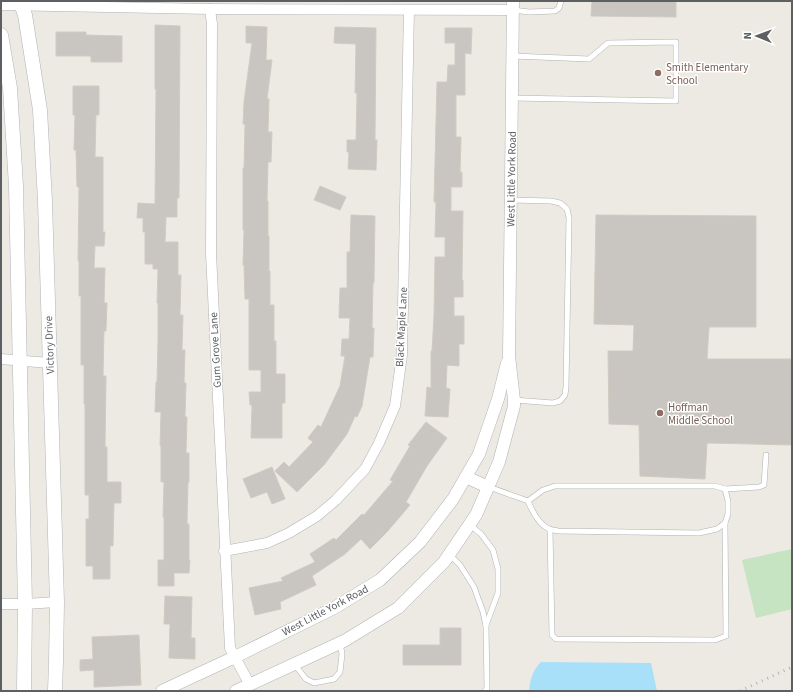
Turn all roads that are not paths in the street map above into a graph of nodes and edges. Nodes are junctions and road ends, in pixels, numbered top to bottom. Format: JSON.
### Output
{"nodes":[{"id":1,"x":561,"y":1,"type":"edge"},
{"id":2,"x":21,"y":4,"type":"edge"},
{"id":3,"x":1,"y":5,"type":"edge"},
{"id":4,"x":512,"y":6,"type":"edge"},
{"id":5,"x":210,"y":9,"type":"junction"},
{"id":6,"x":409,"y":10,"type":"junction"},
{"id":7,"x":1,"y":35,"type":"edge"},
{"id":8,"x":512,"y":56,"type":"junction"},
{"id":9,"x":512,"y":98,"type":"junction"},
{"id":10,"x":511,"y":200,"type":"junction"},
{"id":11,"x":509,"y":356,"type":"junction"},
{"id":12,"x":1,"y":359,"type":"edge"},
{"id":13,"x":20,"y":361,"type":"junction"},
{"id":14,"x":50,"y":363,"type":"junction"},
{"id":15,"x":498,"y":399,"type":"junction"},
{"id":16,"x":514,"y":400,"type":"junction"},
{"id":17,"x":766,"y":455,"type":"dead end"},
{"id":18,"x":466,"y":476,"type":"junction"},
{"id":19,"x":488,"y":487,"type":"junction"},
{"id":20,"x":725,"y":489,"type":"junction"},
{"id":21,"x":528,"y":501,"type":"junction"},
{"id":22,"x":725,"y":523,"type":"junction"},
{"id":23,"x":469,"y":524,"type":"junction"},
{"id":24,"x":550,"y":529,"type":"junction"},
{"id":25,"x":224,"y":551,"type":"junction"},
{"id":26,"x":449,"y":554,"type":"junction"},
{"id":27,"x":56,"y":602,"type":"junction"},
{"id":28,"x":1,"y":604,"type":"edge"},
{"id":29,"x":25,"y":604,"type":"junction"},
{"id":30,"x":486,"y":626,"type":"junction"},
{"id":31,"x":340,"y":643,"type":"junction"},
{"id":32,"x":235,"y":657,"type":"junction"},
{"id":33,"x":295,"y":664,"type":"junction"},
{"id":34,"x":252,"y":688,"type":"edge"},
{"id":35,"x":24,"y":691,"type":"edge"},
{"id":36,"x":55,"y":691,"type":"edge"},
{"id":37,"x":162,"y":691,"type":"edge"},
{"id":38,"x":236,"y":691,"type":"edge"},
{"id":39,"x":485,"y":691,"type":"edge"}],
"edges":[{"from":1,"to":4,"type":"lane"},
{"from":2,"to":3,"type":"street"},
{"from":2,"to":5,"type":"street"},
{"from":2,"to":14,"type":"main road","name":"Victory Drive"},
{"from":4,"to":6,"type":"street"},
{"from":4,"to":8,"type":"street","name":"West Little York Road"},
{"from":5,"to":6,"type":"street"},
{"from":5,"to":25,"type":"street","name":"Gum Grove Lane"},
{"from":6,"to":25,"type":"street","name":"Black Maple Lane"},
{"from":7,"to":13,"type":"main road"},
{"from":8,"to":9,"type":"street","name":"West Little York Road"},
{"from":8,"to":9,"type":"lane"},
{"from":9,"to":10,"type":"street","name":"West Little York Road"},
{"from":10,"to":11,"type":"street","name":"West Little York Road"},
{"from":10,"to":16,"type":"lane"},
{"from":11,"to":15,"type":"street","name":"West Little York Road"},
{"from":11,"to":16,"type":"street","name":"West Little York Road"},
{"from":12,"to":13,"type":"street"},
{"from":13,"to":14,"type":"street"},
{"from":13,"to":29,"type":"main road"},
{"from":14,"to":27,"type":"main road","name":"Victory Drive"},
{"from":15,"to":16,"type":"street"},
{"from":15,"to":18,"type":"street","name":"West Little York Road"},
{"from":16,"to":19,"type":"street","name":"West Little York Road"},
{"from":17,"to":20,"type":"lane"},
{"from":18,"to":19,"type":"street"},
{"from":18,"to":32,"type":"street","name":"West Little York Road"},
{"from":19,"to":21,"type":"lane"},
{"from":19,"to":23,"type":"street","name":"West Little York Road"},
{"from":20,"to":21,"type":"lane"},
{"from":20,"to":22,"type":"lane"},
{"from":21,"to":24,"type":"lane"},
{"from":22,"to":24,"type":"lane"},
{"from":22,"to":24,"type":"lane"},
{"from":23,"to":26,"type":"street","name":"West Little York Road"},
{"from":23,"to":30,"type":"lane"},
{"from":25,"to":32,"type":"street","name":"Gum Grove Lane"},
{"from":26,"to":30,"type":"lane"},
{"from":26,"to":31,"type":"street","name":"West Little York Road"},
{"from":27,"to":29,"type":"street"},
{"from":27,"to":36,"type":"main road","name":"Victory Drive"},
{"from":28,"to":29,"type":"street"},
{"from":29,"to":35,"type":"main road"},
{"from":30,"to":39,"type":"lane"},
{"from":31,"to":33,"type":"street","name":"West Little York Road"},
{"from":31,"to":33,"type":"lane"},
{"from":32,"to":34,"type":"street","name":"Gum Grove Lane"},
{"from":32,"to":37,"type":"street","name":"West Little York Road"},
{"from":33,"to":34,"type":"street","name":"West Little York Road"},
{"from":34,"to":38,"type":"street","name":"West Little York Road"}]}
